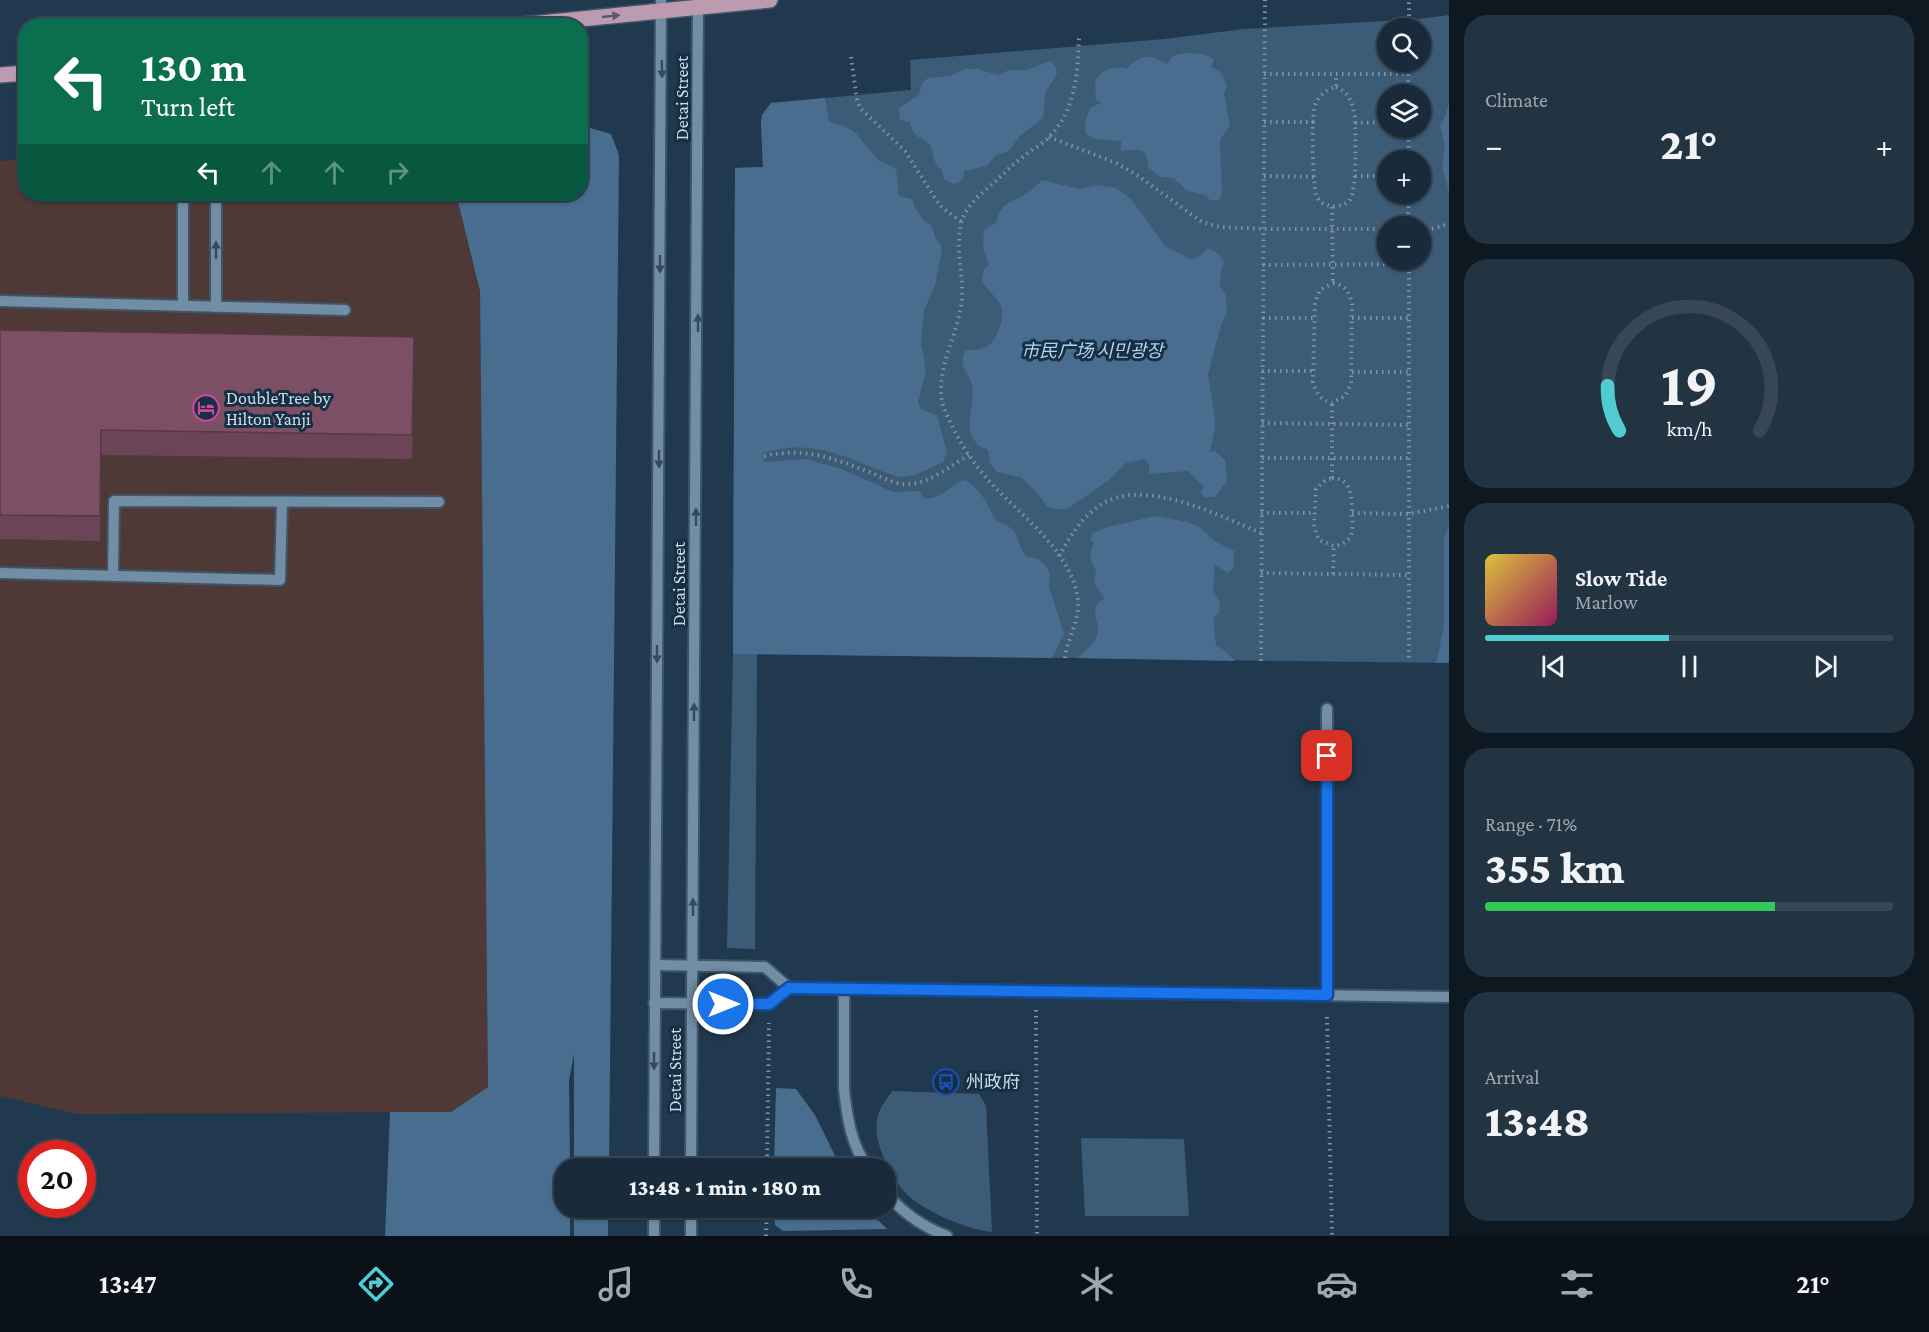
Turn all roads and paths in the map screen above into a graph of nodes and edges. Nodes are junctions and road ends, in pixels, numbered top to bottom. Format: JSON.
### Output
{"nodes":[{"id":1,"x":770,"y":0,"type":"edge"},
{"id":2,"x":1265,"y":0,"type":"edge"},
{"id":3,"x":1408,"y":0,"type":"edge"},
{"id":4,"x":698,"y":4,"type":"edge"},
{"id":5,"x":661,"y":5,"type":"edge"},
{"id":6,"x":568,"y":18,"type":"edge"},
{"id":7,"x":1408,"y":18,"type":"edge"},
{"id":8,"x":1079,"y":36,"type":"dead end"},
{"id":9,"x":851,"y":57,"type":"dead end"},
{"id":10,"x":18,"y":74,"type":"edge"},
{"id":11,"x":1264,"y":74,"type":"junction"},
{"id":12,"x":1336,"y":74,"type":"junction"},
{"id":13,"x":1408,"y":74,"type":"joint"},
{"id":14,"x":0,"y":75,"type":"edge"},
{"id":15,"x":1408,"y":84,"type":"edge"},
{"id":16,"x":1336,"y":87,"type":"junction"},
{"id":17,"x":1314,"y":122,"type":"junction"},
{"id":18,"x":1377,"y":122,"type":"edge"},
{"id":19,"x":1264,"y":123,"type":"junction"},
{"id":20,"x":1355,"y":123,"type":"junction"},
{"id":21,"x":1048,"y":137,"type":"junction"},
{"id":22,"x":1264,"y":176,"type":"junction"},
{"id":23,"x":1355,"y":176,"type":"junction"},
{"id":24,"x":1315,"y":177,"type":"junction"},
{"id":25,"x":1377,"y":177,"type":"edge"},
{"id":26,"x":183,"y":201,"type":"edge"},
{"id":27,"x":216,"y":201,"type":"edge"},
{"id":28,"x":1332,"y":207,"type":"junction"},
{"id":29,"x":962,"y":222,"type":"junction"},
{"id":30,"x":1449,"y":224,"type":"edge"},
{"id":31,"x":1263,"y":229,"type":"junction"},
{"id":32,"x":1332,"y":229,"type":"junction"},
{"id":33,"x":1377,"y":229,"type":"edge"},
{"id":34,"x":1431,"y":229,"type":"edge"},
{"id":35,"x":1377,"y":263,"type":"edge"},
{"id":36,"x":1333,"y":264,"type":"junction"},
{"id":37,"x":1263,"y":265,"type":"junction"},
{"id":38,"x":1409,"y":270,"type":"edge"},
{"id":39,"x":1333,"y":283,"type":"junction"},
{"id":40,"x":0,"y":301,"type":"edge"},
{"id":41,"x":183,"y":306,"type":"junction"},
{"id":42,"x":216,"y":307,"type":"junction"},
{"id":43,"x":345,"y":310,"type":"dead end"},
{"id":44,"x":1263,"y":318,"type":"junction"},
{"id":45,"x":1314,"y":318,"type":"junction"},
{"id":46,"x":1352,"y":318,"type":"junction"},
{"id":47,"x":1408,"y":318,"type":"junction"},
{"id":48,"x":1262,"y":371,"type":"junction"},
{"id":49,"x":1314,"y":371,"type":"junction"},
{"id":50,"x":1352,"y":372,"type":"junction"},
{"id":51,"x":1409,"y":372,"type":"junction"},
{"id":52,"x":1332,"y":403,"type":"junction"},
{"id":53,"x":1262,"y":423,"type":"junction"},
{"id":54,"x":1332,"y":424,"type":"junction"},
{"id":55,"x":1408,"y":425,"type":"junction"},
{"id":56,"x":969,"y":455,"type":"junction"},
{"id":57,"x":764,"y":456,"type":"dead end"},
{"id":58,"x":1262,"y":458,"type":"junction"},
{"id":59,"x":1332,"y":458,"type":"junction"},
{"id":60,"x":1409,"y":458,"type":"junction"},
{"id":61,"x":1332,"y":478,"type":"junction"},
{"id":62,"x":282,"y":502,"type":"junction"},
{"id":63,"x":439,"y":502,"type":"dead end"},
{"id":64,"x":1449,"y":506,"type":"edge"},
{"id":65,"x":1262,"y":513,"type":"junction"},
{"id":66,"x":1314,"y":513,"type":"junction"},
{"id":67,"x":1352,"y":513,"type":"junction"},
{"id":68,"x":1408,"y":513,"type":"junction"},
{"id":69,"x":1261,"y":533,"type":"junction"},
{"id":70,"x":1334,"y":546,"type":"junction"},
{"id":71,"x":1059,"y":556,"type":"junction"},
{"id":72,"x":0,"y":573,"type":"edge"},
{"id":73,"x":1261,"y":573,"type":"junction"},
{"id":74,"x":1333,"y":574,"type":"junction"},
{"id":75,"x":1408,"y":575,"type":"junction"},
{"id":76,"x":113,"y":576,"type":"junction"},
{"id":77,"x":1065,"y":658,"type":"dead end"},
{"id":78,"x":1261,"y":661,"type":"dead end"},
{"id":79,"x":1409,"y":662,"type":"dead end"},
{"id":80,"x":1327,"y":709,"type":"dead end"},
{"id":81,"x":655,"y":965,"type":"junction"},
{"id":82,"x":692,"y":966,"type":"junction"},
{"id":83,"x":789,"y":988,"type":"junction"},
{"id":84,"x":844,"y":989,"type":"junction"},
{"id":85,"x":1036,"y":992,"type":"junction"},
{"id":86,"x":1327,"y":995,"type":"junction"},
{"id":87,"x":1449,"y":997,"type":"edge"},
{"id":88,"x":654,"y":1002,"type":"junction"},
{"id":89,"x":692,"y":1003,"type":"junction"},
{"id":90,"x":769,"y":1004,"type":"junction"},
{"id":91,"x":654,"y":1158,"type":"edge"},
{"id":92,"x":692,"y":1158,"type":"edge"},
{"id":93,"x":767,"y":1158,"type":"edge"},
{"id":94,"x":863,"y":1158,"type":"edge"},
{"id":95,"x":896,"y":1204,"type":"edge"},
{"id":96,"x":654,"y":1218,"type":"edge"},
{"id":97,"x":691,"y":1218,"type":"edge"},
{"id":98,"x":766,"y":1218,"type":"edge"},
{"id":99,"x":654,"y":1236,"type":"edge"},
{"id":100,"x":691,"y":1236,"type":"edge"},
{"id":101,"x":766,"y":1236,"type":"edge"},
{"id":102,"x":947,"y":1236,"type":"edge"},
{"id":103,"x":1037,"y":1236,"type":"edge"},
{"id":104,"x":1332,"y":1236,"type":"edge"}],
"edges":[{"from":1,"to":4,"type":"main road"},
{"from":2,"to":11,"type":"path"},
{"from":3,"to":7,"type":"path"},
{"from":4,"to":5,"type":"main road"},
{"from":82,"to":4,"type":"street","name":"Detai Street","one_way":true},
{"from":6,"to":5,"type":"main road","one_way":true},
{"from":5,"to":81,"type":"street","name":"Detai Street","one_way":true},
{"from":8,"to":21,"type":"path"},
{"from":9,"to":29,"type":"path"},
{"from":10,"to":14,"type":"main road"},
{"from":11,"to":12,"type":"path"},
{"from":11,"to":19,"type":"path"},
{"from":12,"to":13,"type":"path"},
{"from":12,"to":16,"type":"path"},
{"from":13,"to":15,"type":"path"},
{"from":16,"to":17,"type":"path"},
{"from":16,"to":20,"type":"path"},
{"from":17,"to":19,"type":"path"},
{"from":17,"to":24,"type":"path"},
{"from":18,"to":20,"type":"path"},
{"from":19,"to":22,"type":"path"},
{"from":20,"to":23,"type":"path"},
{"from":21,"to":29,"type":"path"},
{"from":21,"to":31,"type":"path"},
{"from":22,"to":24,"type":"path"},
{"from":22,"to":31,"type":"path"},
{"from":23,"to":25,"type":"path"},
{"from":23,"to":28,"type":"path"},
{"from":24,"to":28,"type":"path"},
{"from":26,"to":41,"type":"street"},
{"from":42,"to":27,"type":"street","one_way":true},
{"from":28,"to":32,"type":"path"},
{"from":29,"to":56,"type":"path"},
{"from":30,"to":34,"type":"path"},
{"from":31,"to":32,"type":"path"},
{"from":31,"to":37,"type":"path"},
{"from":32,"to":33,"type":"path"},
{"from":32,"to":36,"type":"path"},
{"from":35,"to":36,"type":"path"},
{"from":36,"to":37,"type":"path"},
{"from":36,"to":39,"type":"path"},
{"from":37,"to":44,"type":"path"},
{"from":38,"to":47,"type":"path"},
{"from":39,"to":45,"type":"path"},
{"from":39,"to":46,"type":"path"},
{"from":40,"to":41,"type":"street"},
{"from":41,"to":42,"type":"street"},
{"from":42,"to":43,"type":"street"},
{"from":44,"to":45,"type":"path"},
{"from":44,"to":48,"type":"path"},
{"from":45,"to":49,"type":"path"},
{"from":46,"to":47,"type":"path"},
{"from":46,"to":50,"type":"path"},
{"from":47,"to":51,"type":"path"},
{"from":48,"to":49,"type":"path"},
{"from":48,"to":53,"type":"path"},
{"from":49,"to":52,"type":"path"},
{"from":50,"to":51,"type":"path"},
{"from":50,"to":52,"type":"path"},
{"from":51,"to":55,"type":"path"},
{"from":52,"to":54,"type":"path"},
{"from":53,"to":54,"type":"path"},
{"from":53,"to":58,"type":"path"},
{"from":54,"to":55,"type":"path"},
{"from":54,"to":59,"type":"path"},
{"from":55,"to":60,"type":"path"},
{"from":56,"to":57,"type":"path"},
{"from":56,"to":71,"type":"path"},
{"from":58,"to":59,"type":"path"},
{"from":58,"to":65,"type":"path"},
{"from":59,"to":60,"type":"path"},
{"from":59,"to":61,"type":"path"},
{"from":60,"to":68,"type":"path"},
{"from":61,"to":66,"type":"path"},
{"from":61,"to":67,"type":"path"},
{"from":62,"to":63,"type":"street"},
{"from":62,"to":76,"type":"street"},
{"from":62,"to":76,"type":"street"},
{"from":64,"to":68,"type":"path"},
{"from":65,"to":66,"type":"path"},
{"from":65,"to":69,"type":"path"},
{"from":66,"to":70,"type":"path"},
{"from":67,"to":68,"type":"path"},
{"from":67,"to":70,"type":"path"},
{"from":68,"to":75,"type":"path"},
{"from":69,"to":71,"type":"path"},
{"from":69,"to":73,"type":"path"},
{"from":70,"to":74,"type":"path"},
{"from":71,"to":77,"type":"path"},
{"from":72,"to":76,"type":"street"},
{"from":73,"to":74,"type":"path"},
{"from":73,"to":78,"type":"path"},
{"from":74,"to":75,"type":"path"},
{"from":75,"to":79,"type":"path"},
{"from":80,"to":86,"type":"street"},
{"from":81,"to":82,"type":"street"},
{"from":81,"to":88,"type":"street","name":"Detai Street"},
{"from":82,"to":83,"type":"street"},
{"from":82,"to":89,"type":"street","name":"Detai Street"},
{"from":83,"to":84,"type":"street"},
{"from":83,"to":90,"type":"street"},
{"from":84,"to":85,"type":"street"},
{"from":84,"to":94,"type":"street"},
{"from":85,"to":86,"type":"street"},
{"from":85,"to":103,"type":"path"},
{"from":86,"to":87,"type":"street"},
{"from":86,"to":104,"type":"path"},
{"from":88,"to":89,"type":"street"},
{"from":88,"to":91,"type":"street","name":"Detai Street","one_way":true},
{"from":89,"to":90,"type":"street"},
{"from":89,"to":92,"type":"street","name":"Detai Street"},
{"from":90,"to":93,"type":"path"},
{"from":95,"to":102,"type":"street"},
{"from":96,"to":99,"type":"street"},
{"from":97,"to":100,"type":"street"},
{"from":98,"to":101,"type":"path"}]}
